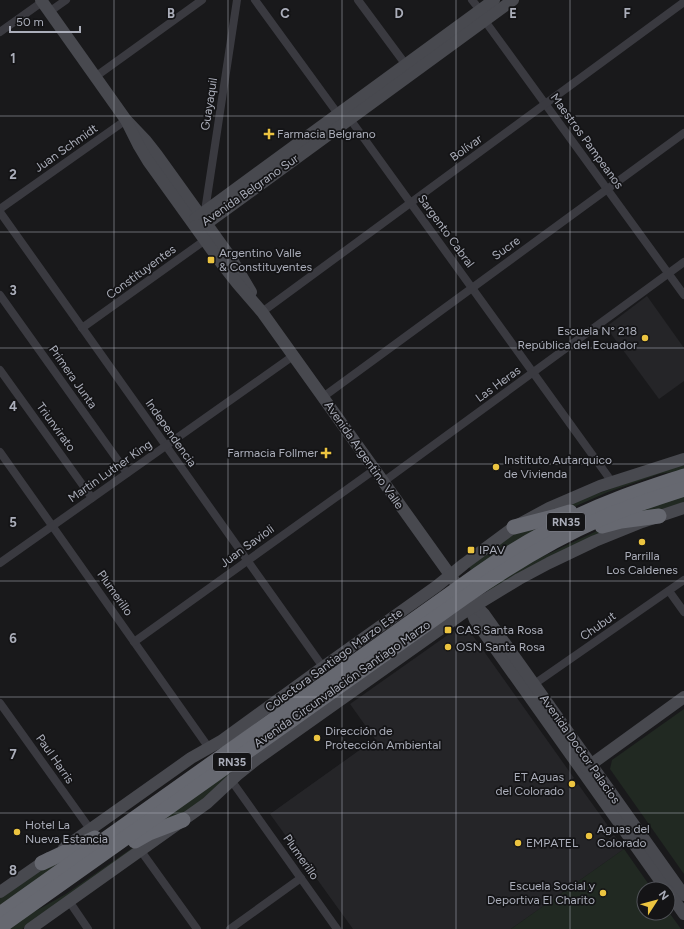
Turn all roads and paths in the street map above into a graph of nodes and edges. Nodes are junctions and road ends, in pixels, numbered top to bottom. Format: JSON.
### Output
{"nodes":[{"id":1,"x":66,"y":0,"type":"edge"},
{"id":2,"x":202,"y":0,"type":"edge"},
{"id":3,"x":237,"y":0,"type":"edge"},
{"id":4,"x":255,"y":0,"type":"edge"},
{"id":5,"x":358,"y":0,"type":"edge"},
{"id":6,"x":472,"y":0,"type":"edge"},
{"id":7,"x":494,"y":0,"type":"edge"},
{"id":8,"x":513,"y":0,"type":"edge"},
{"id":9,"x":41,"y":1,"type":"edge"},
{"id":10,"x":684,"y":1,"type":"edge"},
{"id":11,"x":49,"y":12,"type":"junction"},
{"id":12,"x":482,"y":15,"type":"junction"},
{"id":13,"x":0,"y":32,"type":"edge"},
{"id":14,"x":409,"y":69,"type":"junction"},
{"id":15,"x":95,"y":77,"type":"junction"},
{"id":16,"x":545,"y":104,"type":"junction"},
{"id":17,"x":338,"y":114,"type":"junction"},
{"id":18,"x":350,"y":119,"type":"junction"},
{"id":19,"x":126,"y":120,"type":"junction"},
{"id":20,"x":684,"y":133,"type":"edge"},
{"id":21,"x":607,"y":189,"type":"junction"},
{"id":22,"x":410,"y":203,"type":"junction"},
{"id":23,"x":0,"y":209,"type":"edge"},
{"id":24,"x":0,"y":212,"type":"edge"},
{"id":25,"x":201,"y":219,"type":"junction"},
{"id":26,"x":210,"y":237,"type":"junction"},
{"id":27,"x":684,"y":262,"type":"edge"},
{"id":28,"x":669,"y":274,"type":"junction"},
{"id":29,"x":472,"y":288,"type":"junction"},
{"id":30,"x":0,"y":295,"type":"edge"},
{"id":31,"x":684,"y":295,"type":"edge"},
{"id":32,"x":262,"y":312,"type":"junction"},
{"id":33,"x":82,"y":328,"type":"junction"},
{"id":34,"x":293,"y":356,"type":"junction"},
{"id":35,"x":0,"y":370,"type":"edge"},
{"id":36,"x":533,"y":373,"type":"junction"},
{"id":37,"x":323,"y":397,"type":"junction"},
{"id":38,"x":166,"y":446,"type":"junction"},
{"id":39,"x":0,"y":452,"type":"edge"},
{"id":40,"x":684,"y":459,"type":"edge"},
{"id":41,"x":374,"y":470,"type":"junction"},
{"id":42,"x":127,"y":473,"type":"junction"},
{"id":43,"x":684,"y":473,"type":"edge"},
{"id":44,"x":684,"y":476,"type":"edge"},
{"id":45,"x":383,"y":482,"type":"junction"},
{"id":46,"x":612,"y":482,"type":"junction"},
{"id":47,"x":684,"y":489,"type":"edge"},
{"id":48,"x":92,"y":498,"type":"junction"},
{"id":49,"x":684,"y":508,"type":"edge"},
{"id":50,"x":659,"y":516,"type":"junction"},
{"id":51,"x":53,"y":526,"type":"junction"},
{"id":52,"x":514,"y":527,"type":"junction"},
{"id":53,"x":247,"y":561,"type":"junction"},
{"id":54,"x":0,"y":563,"type":"edge"},
{"id":55,"x":495,"y":576,"type":"junction"},
{"id":56,"x":684,"y":580,"type":"edge"},
{"id":57,"x":669,"y":591,"type":"junction"},
{"id":58,"x":462,"y":592,"type":"junction"},
{"id":59,"x":684,"y":612,"type":"edge"},
{"id":60,"x":134,"y":642,"type":"junction"},
{"id":61,"x":323,"y":667,"type":"junction"},
{"id":62,"x":530,"y":687,"type":"junction"},
{"id":63,"x":684,"y":698,"type":"edge"},
{"id":64,"x":0,"y":703,"type":"edge"},
{"id":65,"x":213,"y":754,"type":"junction"},
{"id":66,"x":587,"y":767,"type":"junction"},
{"id":67,"x":231,"y":780,"type":"junction"},
{"id":68,"x":183,"y":820,"type":"junction"},
{"id":69,"x":90,"y":829,"type":"junction"},
{"id":70,"x":141,"y":850,"type":"junction"},
{"id":71,"x":42,"y":863,"type":"junction"},
{"id":72,"x":301,"y":878,"type":"junction"},
{"id":73,"x":661,"y":881,"type":"edge"},
{"id":74,"x":0,"y":892,"type":"edge"},
{"id":75,"x":684,"y":895,"type":"edge"},
{"id":76,"x":69,"y":901,"type":"junction"},
{"id":77,"x":676,"y":903,"type":"edge"},
{"id":78,"x":24,"y":910,"type":"junction"},
{"id":79,"x":0,"y":914,"type":"edge"},
{"id":80,"x":684,"y":914,"type":"edge"},
{"id":81,"x":0,"y":927,"type":"edge"},
{"id":82,"x":30,"y":929,"type":"edge"},
{"id":83,"x":88,"y":929,"type":"edge"},
{"id":84,"x":197,"y":929,"type":"edge"},
{"id":85,"x":230,"y":929,"type":"edge"},
{"id":86,"x":337,"y":929,"type":"edge"}],
"edges":[{"from":1,"to":11,"type":"street"},
{"from":2,"to":15,"type":"street"},
{"from":3,"to":25,"type":"street","name":"Guayaquil"},
{"from":4,"to":17,"type":"street"},
{"from":5,"to":14,"type":"street"},
{"from":6,"to":12,"type":"street","name":"Maestros Pampeanos"},
{"from":7,"to":12,"type":"main road","name":"Avenida Belgrano Sur"},
{"from":8,"to":12,"type":"main road","name":"Avenida Belgrano Sur"},
{"from":9,"to":11,"type":"main road","name":"Avenida Argentino Valle"},
{"from":9,"to":13,"type":"street"},
{"from":10,"to":16,"type":"street","name":"Bolívar"},
{"from":11,"to":15,"type":"main road","name":"Avenida Argentino Valle"},
{"from":12,"to":14,"type":"main road","name":"Avenida Belgrano Sur"},
{"from":12,"to":16,"type":"street","name":"Maestros Pampeanos"},
{"from":14,"to":17,"type":"main road","name":"Avenida Belgrano Sur"},
{"from":14,"to":18,"type":"main road","name":"Avenida Belgrano Sur"},
{"from":15,"to":19,"type":"main road","name":"Avenida Argentino Valle"},
{"from":16,"to":21,"type":"street","name":"Maestros Pampeanos"},
{"from":16,"to":22,"type":"street","name":"Bolívar"},
{"from":17,"to":18,"type":"street"},
{"from":17,"to":25,"type":"main road","name":"Avenida Belgrano Sur"},
{"from":18,"to":22,"type":"street","name":"Sargento Cabral"},
{"from":18,"to":25,"type":"main road","name":"Avenida Belgrano Sur"},
{"from":19,"to":23,"type":"street","name":"Juan Schmidt"},
{"from":19,"to":25,"type":"main road","name":"Avenida Argentino Valle"},
{"from":20,"to":21,"type":"street","name":"Sucre"},
{"from":21,"to":28,"type":"street","name":"Maestros Pampeanos"},
{"from":21,"to":29,"type":"street","name":"Sucre"},
{"from":22,"to":29,"type":"street","name":"Sargento Cabral"},
{"from":22,"to":32,"type":"street","name":"Bolívar"},
{"from":24,"to":33,"type":"street","name":"Independencia"},
{"from":25,"to":26,"type":"main road","name":"Avenida Argentino Valle"},
{"from":26,"to":32,"type":"main road","name":"Avenida Argentino Valle"},
{"from":26,"to":33,"type":"street","name":"Constituyentes"},
{"from":27,"to":28,"type":"street","name":"Las Heras"},
{"from":28,"to":31,"type":"street","name":"Maestros Pampeanos"},
{"from":28,"to":36,"type":"street","name":"Las Heras"},
{"from":29,"to":36,"type":"street","name":"Sargento Cabral"},
{"from":29,"to":37,"type":"street","name":"Sucre"},
{"from":30,"to":42,"type":"street","name":"Primera Junta"},
{"from":32,"to":34,"type":"main road","name":"Avenida Argentino Valle"},
{"from":33,"to":38,"type":"street","name":"Independencia"},
{"from":34,"to":37,"type":"main road","name":"Avenida Argentino Valle"},
{"from":34,"to":38,"type":"street","name":"Martin Luther King"},
{"from":35,"to":48,"type":"street","name":"Triunvirato"},
{"from":36,"to":45,"type":"street","name":"Las Heras"},
{"from":36,"to":46,"type":"street","name":"Sargento Cabral"},
{"from":37,"to":41,"type":"main road","name":"Avenida Argentino Valle"},
{"from":38,"to":42,"type":"street","name":"Martin Luther King"},
{"from":38,"to":53,"type":"street","name":"Independencia"},
{"from":39,"to":51,"type":"street","name":"Plumerillo"},
{"from":40,"to":46,"type":"main road","name":"Colectora Santiago Marzo Este"},
{"from":41,"to":45,"type":"main road","name":"Avenida Argentino Valle"},
{"from":41,"to":53,"type":"street","name":"Juan Savioli"},
{"from":42,"to":48,"type":"street","name":"Martin Luther King"},
{"from":43,"to":52,"type":"highway"},
{"from":44,"to":58,"type":"highway","name":"Avenida Circunvalación Santiago Marzo","number":"RN35"},
{"from":45,"to":58,"type":"main road","name":"Avenida Argentino Valle"},
{"from":46,"to":52,"type":"main road","name":"Colectora Santiago Marzo Este"},
{"from":47,"to":55,"type":"highway","name":"Avenida Circunvalación Santiago Marzo","number":"RN35"},
{"from":48,"to":51,"type":"street","name":"Martin Luther King"},
{"from":49,"to":50,"type":"main road","name":"Colectora Santiago Marzo Este"},
{"from":50,"to":55,"type":"highway"},
{"from":50,"to":58,"type":"main road","name":"Colectora Santiago Marzo Este"},
{"from":51,"to":54,"type":"street","name":"Martin Luther King"},
{"from":51,"to":60,"type":"street","name":"Plumerillo"},
{"from":52,"to":58,"type":"main road","name":"Colectora Santiago Marzo Este"},
{"from":53,"to":60,"type":"street","name":"Juan Savioli"},
{"from":53,"to":61,"type":"street","name":"Independencia"},
{"from":55,"to":58,"type":"highway","name":"Avenida Circunvalación Santiago Marzo","number":"RN35"},
{"from":56,"to":57,"type":"street","name":"Chubut"},
{"from":57,"to":59,"type":"street"},
{"from":57,"to":62,"type":"street","name":"Chubut"},
{"from":58,"to":61,"type":"main road","name":"Colectora Santiago Marzo Este"},
{"from":58,"to":62,"type":"main road","name":"Avenida Doctor Palacios"},
{"from":58,"to":65,"type":"highway","name":"Avenida Circunvalación Santiago Marzo","number":"RN35"},
{"from":58,"to":67,"type":"main road","name":"Colectora Santiago Marzo Este"},
{"from":58,"to":78,"type":"highway","name":"Avenida Circunvalación Santiago Marzo","number":"RN35"},
{"from":60,"to":65,"type":"street","name":"Plumerillo"},
{"from":61,"to":65,"type":"main road","name":"Colectora Santiago Marzo Este"},
{"from":62,"to":66,"type":"main road","name":"Avenida Doctor Palacios"},
{"from":63,"to":66,"type":"main road"},
{"from":64,"to":69,"type":"street","name":"Paul Harris"},
{"from":65,"to":69,"type":"main road","name":"Colectora Santiago Marzo Este"},
{"from":65,"to":71,"type":"highway"},
{"from":65,"to":79,"type":"highway","name":"Avenida Circunvalación Santiago Marzo","number":"RN35"},
{"from":66,"to":73,"type":"main road","name":"Avenida Doctor Palacios"},
{"from":66,"to":75,"type":"main road","name":"Avenida Doctor Palacios"},
{"from":67,"to":68,"type":"main road","name":"Colectora Santiago Marzo Este"},
{"from":67,"to":72,"type":"street","name":"Plumerillo"},
{"from":68,"to":70,"type":"main road","name":"Colectora Santiago Marzo Este"},
{"from":68,"to":78,"type":"highway"},
{"from":69,"to":71,"type":"main road","name":"Colectora Santiago Marzo Este"},
{"from":70,"to":76,"type":"main road","name":"Colectora Santiago Marzo Este"},
{"from":70,"to":84,"type":"street"},
{"from":71,"to":74,"type":"main road","name":"Colectora Santiago Marzo Este"},
{"from":72,"to":85,"type":"street"},
{"from":72,"to":86,"type":"street","name":"Plumerillo"},
{"from":76,"to":82,"type":"main road","name":"Colectora Santiago Marzo Este"},
{"from":76,"to":83,"type":"street"},
{"from":77,"to":80,"type":"main road","name":"Avenida Doctor Palacios"},
{"from":78,"to":81,"type":"highway","name":"Avenida Circunvalación Santiago Marzo","number":"RN35"}]}
